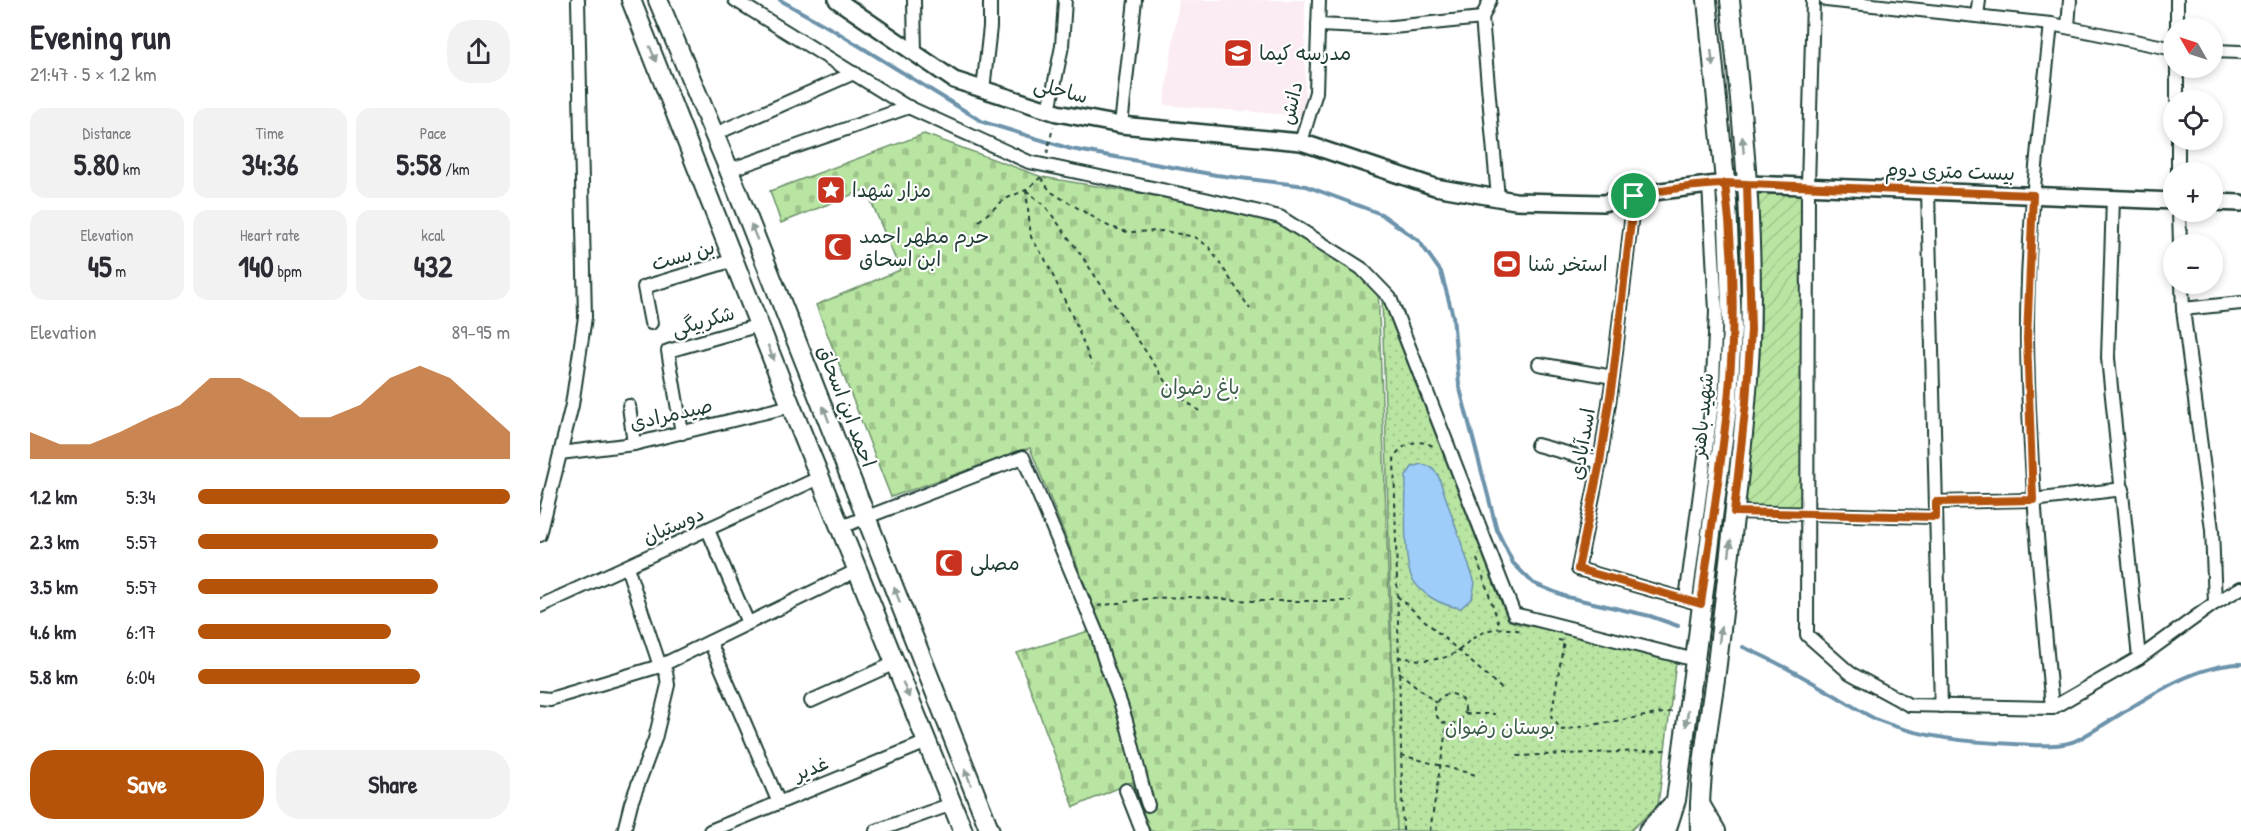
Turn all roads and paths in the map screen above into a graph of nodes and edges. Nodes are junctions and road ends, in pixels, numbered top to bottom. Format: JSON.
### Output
{"nodes":[{"id":1,"x":579,"y":0,"type":"edge"},
{"id":2,"x":632,"y":0,"type":"edge"},
{"id":3,"x":658,"y":0,"type":"edge"},
{"id":4,"x":735,"y":0,"type":"edge"},
{"id":5,"x":837,"y":0,"type":"edge"},
{"id":6,"x":914,"y":0,"type":"edge"},
{"id":7,"x":990,"y":0,"type":"edge"},
{"id":8,"x":1065,"y":0,"type":"edge"},
{"id":9,"x":1135,"y":0,"type":"edge"},
{"id":10,"x":1319,"y":0,"type":"edge"},
{"id":11,"x":1490,"y":0,"type":"edge"},
{"id":12,"x":1707,"y":0,"type":"edge"},
{"id":13,"x":1730,"y":0,"type":"edge"},
{"id":14,"x":1813,"y":0,"type":"edge"},
{"id":15,"x":1826,"y":0,"type":"edge"},
{"id":16,"x":1979,"y":0,"type":"edge"},
{"id":17,"x":2070,"y":0,"type":"edge"},
{"id":18,"x":2177,"y":0,"type":"edge"},
{"id":19,"x":1880,"y":3,"type":"edge"},
{"id":20,"x":1977,"y":16,"type":"junction"},
{"id":21,"x":1482,"y":18,"type":"junction"},
{"id":22,"x":2177,"y":18,"type":"edge"},
{"id":23,"x":2051,"y":24,"type":"junction"},
{"id":24,"x":1318,"y":25,"type":"junction"},
{"id":25,"x":2068,"y":27,"type":"junction"},
{"id":26,"x":2163,"y":47,"type":"edge"},
{"id":27,"x":2223,"y":51,"type":"edge"},
{"id":28,"x":2241,"y":52,"type":"edge"},
{"id":29,"x":915,"y":53,"type":"junction"},
{"id":30,"x":854,"y":73,"type":"junction"},
{"id":31,"x":983,"y":90,"type":"junction"},
{"id":32,"x":909,"y":107,"type":"junction"},
{"id":33,"x":1052,"y":118,"type":"junction"},
{"id":34,"x":1121,"y":125,"type":"junction"},
{"id":35,"x":715,"y":134,"type":"junction"},
{"id":36,"x":1301,"y":142,"type":"junction"},
{"id":37,"x":1044,"y":168,"type":"junction"},
{"id":38,"x":729,"y":170,"type":"junction"},
{"id":39,"x":1717,"y":184,"type":"junction"},
{"id":40,"x":1747,"y":184,"type":"junction"},
{"id":41,"x":1808,"y":186,"type":"junction"},
{"id":42,"x":1026,"y":190,"type":"junction"},
{"id":43,"x":1928,"y":191,"type":"junction"},
{"id":44,"x":2033,"y":195,"type":"junction"},
{"id":45,"x":1634,"y":196,"type":"junction"},
{"id":46,"x":1498,"y":198,"type":"junction"},
{"id":47,"x":2113,"y":198,"type":"junction"},
{"id":48,"x":2163,"y":200,"type":"edge"},
{"id":49,"x":2223,"y":202,"type":"edge"},
{"id":50,"x":2241,"y":203,"type":"edge"},
{"id":51,"x":979,"y":221,"type":"dead end"},
{"id":52,"x":734,"y":260,"type":"junction"},
{"id":53,"x":2182,"y":294,"type":"edge"},
{"id":54,"x":2241,"y":303,"type":"edge"},
{"id":55,"x":1250,"y":309,"type":"dead end"},
{"id":56,"x":2183,"y":309,"type":"junction"},
{"id":57,"x":651,"y":323,"type":"dead end"},
{"id":58,"x":760,"y":325,"type":"junction"},
{"id":59,"x":1539,"y":364,"type":"dead end"},
{"id":60,"x":1092,"y":365,"type":"dead end"},
{"id":61,"x":1613,"y":377,"type":"junction"},
{"id":62,"x":628,"y":406,"type":"dead end"},
{"id":63,"x":791,"y":406,"type":"junction"},
{"id":64,"x":1199,"y":411,"type":"dead end"},
{"id":65,"x":682,"y":433,"type":"junction"},
{"id":66,"x":634,"y":444,"type":"junction"},
{"id":67,"x":1537,"y":445,"type":"dead end"},
{"id":68,"x":1439,"y":450,"type":"dead end"},
{"id":69,"x":560,"y":453,"type":"junction"},
{"id":70,"x":1600,"y":462,"type":"junction"},
{"id":71,"x":821,"y":477,"type":"junction"},
{"id":72,"x":2123,"y":489,"type":"junction"},
{"id":73,"x":2033,"y":500,"type":"junction"},
{"id":74,"x":1936,"y":502,"type":"junction"},
{"id":75,"x":1734,"y":512,"type":"junction"},
{"id":76,"x":1807,"y":514,"type":"junction"},
{"id":77,"x":866,"y":516,"type":"junction"},
{"id":78,"x":1936,"y":517,"type":"junction"},
{"id":79,"x":841,"y":527,"type":"junction"},
{"id":80,"x":708,"y":530,"type":"junction"},
{"id":81,"x":540,"y":534,"type":"edge"},
{"id":82,"x":1478,"y":559,"type":"dead end"},
{"id":83,"x":627,"y":567,"type":"junction"},
{"id":84,"x":858,"y":570,"type":"junction"},
{"id":85,"x":2241,"y":588,"type":"edge"},
{"id":86,"x":1397,"y":596,"type":"junction"},
{"id":87,"x":1351,"y":601,"type":"dead end"},
{"id":88,"x":1694,"y":601,"type":"junction"},
{"id":89,"x":2215,"y":603,"type":"junction"},
{"id":90,"x":540,"y":606,"type":"edge"},
{"id":91,"x":1086,"y":607,"type":"junction"},
{"id":92,"x":748,"y":623,"type":"junction"},
{"id":93,"x":1500,"y":627,"type":"junction"},
{"id":94,"x":1523,"y":631,"type":"dead end"},
{"id":95,"x":1558,"y":640,"type":"dead end"},
{"id":96,"x":710,"y":642,"type":"junction"},
{"id":97,"x":1458,"y":650,"type":"junction"},
{"id":98,"x":1398,"y":657,"type":"junction"},
{"id":99,"x":2139,"y":658,"type":"junction"},
{"id":100,"x":1695,"y":660,"type":"junction"},
{"id":101,"x":895,"y":663,"type":"junction"},
{"id":102,"x":660,"y":666,"type":"junction"},
{"id":103,"x":1399,"y":672,"type":"junction"},
{"id":104,"x":1503,"y":690,"type":"dead end"},
{"id":105,"x":540,"y":698,"type":"edge"},
{"id":106,"x":811,"y":702,"type":"dead end"},
{"id":107,"x":1436,"y":703,"type":"junction"},
{"id":108,"x":1941,"y":706,"type":"junction"},
{"id":109,"x":2052,"y":708,"type":"junction"},
{"id":110,"x":1688,"y":709,"type":"junction"},
{"id":111,"x":1464,"y":714,"type":"junction"},
{"id":112,"x":1495,"y":714,"type":"dead end"},
{"id":113,"x":1448,"y":724,"type":"junction"},
{"id":114,"x":927,"y":742,"type":"junction"},
{"id":115,"x":1683,"y":749,"type":"junction"},
{"id":116,"x":1401,"y":755,"type":"junction"},
{"id":117,"x":1517,"y":756,"type":"dead end"},
{"id":118,"x":1441,"y":766,"type":"junction"},
{"id":119,"x":1476,"y":775,"type":"dead end"},
{"id":120,"x":1126,"y":790,"type":"dead end"},
{"id":121,"x":1676,"y":800,"type":"junction"},
{"id":122,"x":779,"y":802,"type":"junction"},
{"id":123,"x":1699,"y":802,"type":"junction"},
{"id":124,"x":952,"y":804,"type":"junction"},
{"id":125,"x":1148,"y":805,"type":"dead end"},
{"id":126,"x":624,"y":831,"type":"edge"},
{"id":127,"x":710,"y":831,"type":"edge"},
{"id":128,"x":876,"y":831,"type":"edge"},
{"id":129,"x":963,"y":831,"type":"edge"},
{"id":130,"x":990,"y":831,"type":"edge"},
{"id":131,"x":1142,"y":831,"type":"edge"},
{"id":132,"x":1403,"y":831,"type":"edge"},
{"id":133,"x":1430,"y":831,"type":"edge"},
{"id":134,"x":1648,"y":831,"type":"edge"},
{"id":135,"x":1666,"y":831,"type":"edge"},
{"id":136,"x":1700,"y":831,"type":"edge"},
{"id":137,"x":1716,"y":831,"type":"edge"}],
"edges":[{"from":1,"to":69,"type":"street"},
{"from":2,"to":52,"type":"main road","one_way":true},
{"from":3,"to":35,"type":"main road","name":"احمد ابن اسحاق"},
{"from":4,"to":30,"type":"street"},
{"from":5,"to":29,"type":"street","name":"ساحلی"},
{"from":6,"to":29,"type":"street"},
{"from":7,"to":31,"type":"street"},
{"from":8,"to":33,"type":"street"},
{"from":9,"to":34,"type":"street"},
{"from":10,"to":24,"type":"street","name":"دانش"},
{"from":11,"to":21,"type":"street"},
{"from":12,"to":39,"type":"main road","name":"شهید باهنر","one_way":true},
{"from":40,"to":13,"type":"main road","one_way":true},
{"from":14,"to":41,"type":"street"},
{"from":15,"to":19,"type":"street"},
{"from":16,"to":20,"type":"street"},
{"from":17,"to":25,"type":"street"},
{"from":18,"to":22,"type":"street"},
{"from":19,"to":20,"type":"street"},
{"from":20,"to":23,"type":"street"},
{"from":21,"to":24,"type":"street"},
{"from":21,"to":46,"type":"street"},
{"from":23,"to":25,"type":"street"},
{"from":23,"to":44,"type":"street"},
{"from":24,"to":36,"type":"street","name":"دانش"},
{"from":25,"to":26,"type":"street"},
{"from":27,"to":28,"type":"street"},
{"from":29,"to":31,"type":"street","name":"ساحلی"},
{"from":30,"to":32,"type":"street"},
{"from":30,"to":35,"type":"street"},
{"from":31,"to":33,"type":"street","name":"ساحلی"},
{"from":32,"to":37,"type":"street"},
{"from":32,"to":38,"type":"street"},
{"from":33,"to":34,"type":"street","name":"ساحلی"},
{"from":33,"to":37,"type":"path"},
{"from":34,"to":36,"type":"street","name":"ساحلی"},
{"from":35,"to":38,"type":"main road","name":"احمد ابن اسحاق"},
{"from":36,"to":46,"type":"street","name":"ساحلی"},
{"from":37,"to":42,"type":"path"},
{"from":37,"to":55,"type":"path"},
{"from":37,"to":100,"type":"street"},
{"from":77,"to":38,"type":"main road","name":"احمد ابن اسحاق","one_way":true},
{"from":39,"to":40,"type":"street","name":"بیست متری دوم"},
{"from":39,"to":45,"type":"street","name":"بیست متری دوم"},
{"from":39,"to":88,"type":"main road","name":"شهید باهنر"},
{"from":40,"to":41,"type":"street","name":"بیست متری دوم"},
{"from":40,"to":75,"type":"main road"},
{"from":41,"to":43,"type":"street","name":"بیست متری دوم"},
{"from":41,"to":76,"type":"street"},
{"from":42,"to":51,"type":"path"},
{"from":42,"to":60,"type":"path"},
{"from":42,"to":64,"type":"path"},
{"from":43,"to":44,"type":"street","name":"بیست متری دوم"},
{"from":43,"to":74,"type":"street"},
{"from":44,"to":47,"type":"street","name":"بیست متری دوم"},
{"from":44,"to":73,"type":"street"},
{"from":45,"to":46,"type":"street","name":"بیست متری دوم"},
{"from":45,"to":61,"type":"street","name":"اسدآبادی"},
{"from":47,"to":48,"type":"street","name":"بیست متری دوم"},
{"from":47,"to":72,"type":"street"},
{"from":49,"to":50,"type":"street"},
{"from":52,"to":57,"type":"street","name":"بن بست"},
{"from":52,"to":58,"type":"main road"},
{"from":53,"to":56,"type":"street"},
{"from":54,"to":56,"type":"street"},
{"from":56,"to":89,"type":"street"},
{"from":58,"to":63,"type":"main road","one_way":true},
{"from":58,"to":65,"type":"street","name":"شکربیگی"},
{"from":59,"to":61,"type":"street"},
{"from":61,"to":70,"type":"street","name":"اسدآبادی"},
{"from":62,"to":66,"type":"street"},
{"from":63,"to":65,"type":"street","name":"صیدمرادی"},
{"from":63,"to":71,"type":"main road"},
{"from":65,"to":66,"type":"street","name":"صیدمرادی"},
{"from":66,"to":69,"type":"street","name":"صیدمرادی"},
{"from":67,"to":70,"type":"street"},
{"from":68,"to":86,"type":"path"},
{"from":69,"to":81,"type":"street"},
{"from":70,"to":88,"type":"street","name":"اسدآبادی"},
{"from":71,"to":79,"type":"main road"},
{"from":71,"to":80,"type":"street","name":"دوستیان"},
{"from":72,"to":73,"type":"street"},
{"from":72,"to":99,"type":"street"},
{"from":73,"to":74,"type":"street"},
{"from":73,"to":109,"type":"street"},
{"from":74,"to":78,"type":"street"},
{"from":75,"to":76,"type":"street"},
{"from":123,"to":75,"type":"main road","one_way":true},
{"from":76,"to":78,"type":"street"},
{"from":76,"to":108,"type":"street"},
{"from":77,"to":79,"type":"street"},
{"from":77,"to":91,"type":"street"},
{"from":130,"to":77,"type":"main road","name":"احمد ابن اسحاق","one_way":true},
{"from":78,"to":108,"type":"street"},
{"from":79,"to":84,"type":"main road"},
{"from":80,"to":83,"type":"street","name":"دوستیان"},
{"from":80,"to":92,"type":"street"},
{"from":82,"to":93,"type":"path"},
{"from":83,"to":90,"type":"street","name":"دوستیان"},
{"from":83,"to":102,"type":"street"},
{"from":84,"to":92,"type":"street"},
{"from":84,"to":101,"type":"main road"},
{"from":85,"to":89,"type":"street"},
{"from":86,"to":97,"type":"path"},
{"from":86,"to":98,"type":"path"},
{"from":87,"to":91,"type":"path"},
{"from":88,"to":100,"type":"main road","name":"شهید باهنر"},
{"from":89,"to":99,"type":"street"},
{"from":91,"to":125,"type":"street"},
{"from":92,"to":96,"type":"street"},
{"from":93,"to":94,"type":"path"},
{"from":93,"to":97,"type":"path"},
{"from":95,"to":110,"type":"path"},
{"from":96,"to":102,"type":"street"},
{"from":96,"to":122,"type":"street"},
{"from":97,"to":98,"type":"path"},
{"from":97,"to":104,"type":"path"},
{"from":98,"to":103,"type":"path"},
{"from":99,"to":109,"type":"street"},
{"from":100,"to":110,"type":"main road","name":"شهید باهنر"},
{"from":101,"to":106,"type":"street"},
{"from":101,"to":114,"type":"main road","one_way":true},
{"from":102,"to":105,"type":"street"},
{"from":102,"to":126,"type":"street"},
{"from":103,"to":107,"type":"path"},
{"from":103,"to":116,"type":"path"},
{"from":107,"to":111,"type":"path"},
{"from":107,"to":113,"type":"path"},
{"from":108,"to":109,"type":"street"},
{"from":110,"to":115,"type":"main road","name":"شهید باهنر","one_way":true},
{"from":111,"to":112,"type":"path"},
{"from":111,"to":113,"type":"path"},
{"from":113,"to":118,"type":"path"},
{"from":114,"to":122,"type":"street","name":"غدیر"},
{"from":114,"to":124,"type":"main road"},
{"from":115,"to":117,"type":"path"},
{"from":115,"to":121,"type":"main road","name":"شهید باهنر"},
{"from":116,"to":118,"type":"path"},
{"from":116,"to":132,"type":"path"},
{"from":118,"to":119,"type":"path"},
{"from":118,"to":133,"type":"path"},
{"from":120,"to":131,"type":"street"},
{"from":121,"to":134,"type":"main road"},
{"from":121,"to":135,"type":"main road","name":"شهید باهنر"},
{"from":122,"to":127,"type":"street","name":"غدیر"},
{"from":123,"to":136,"type":"main road"},
{"from":123,"to":137,"type":"main road"},
{"from":124,"to":128,"type":"street"},
{"from":124,"to":129,"type":"main road"}]}
